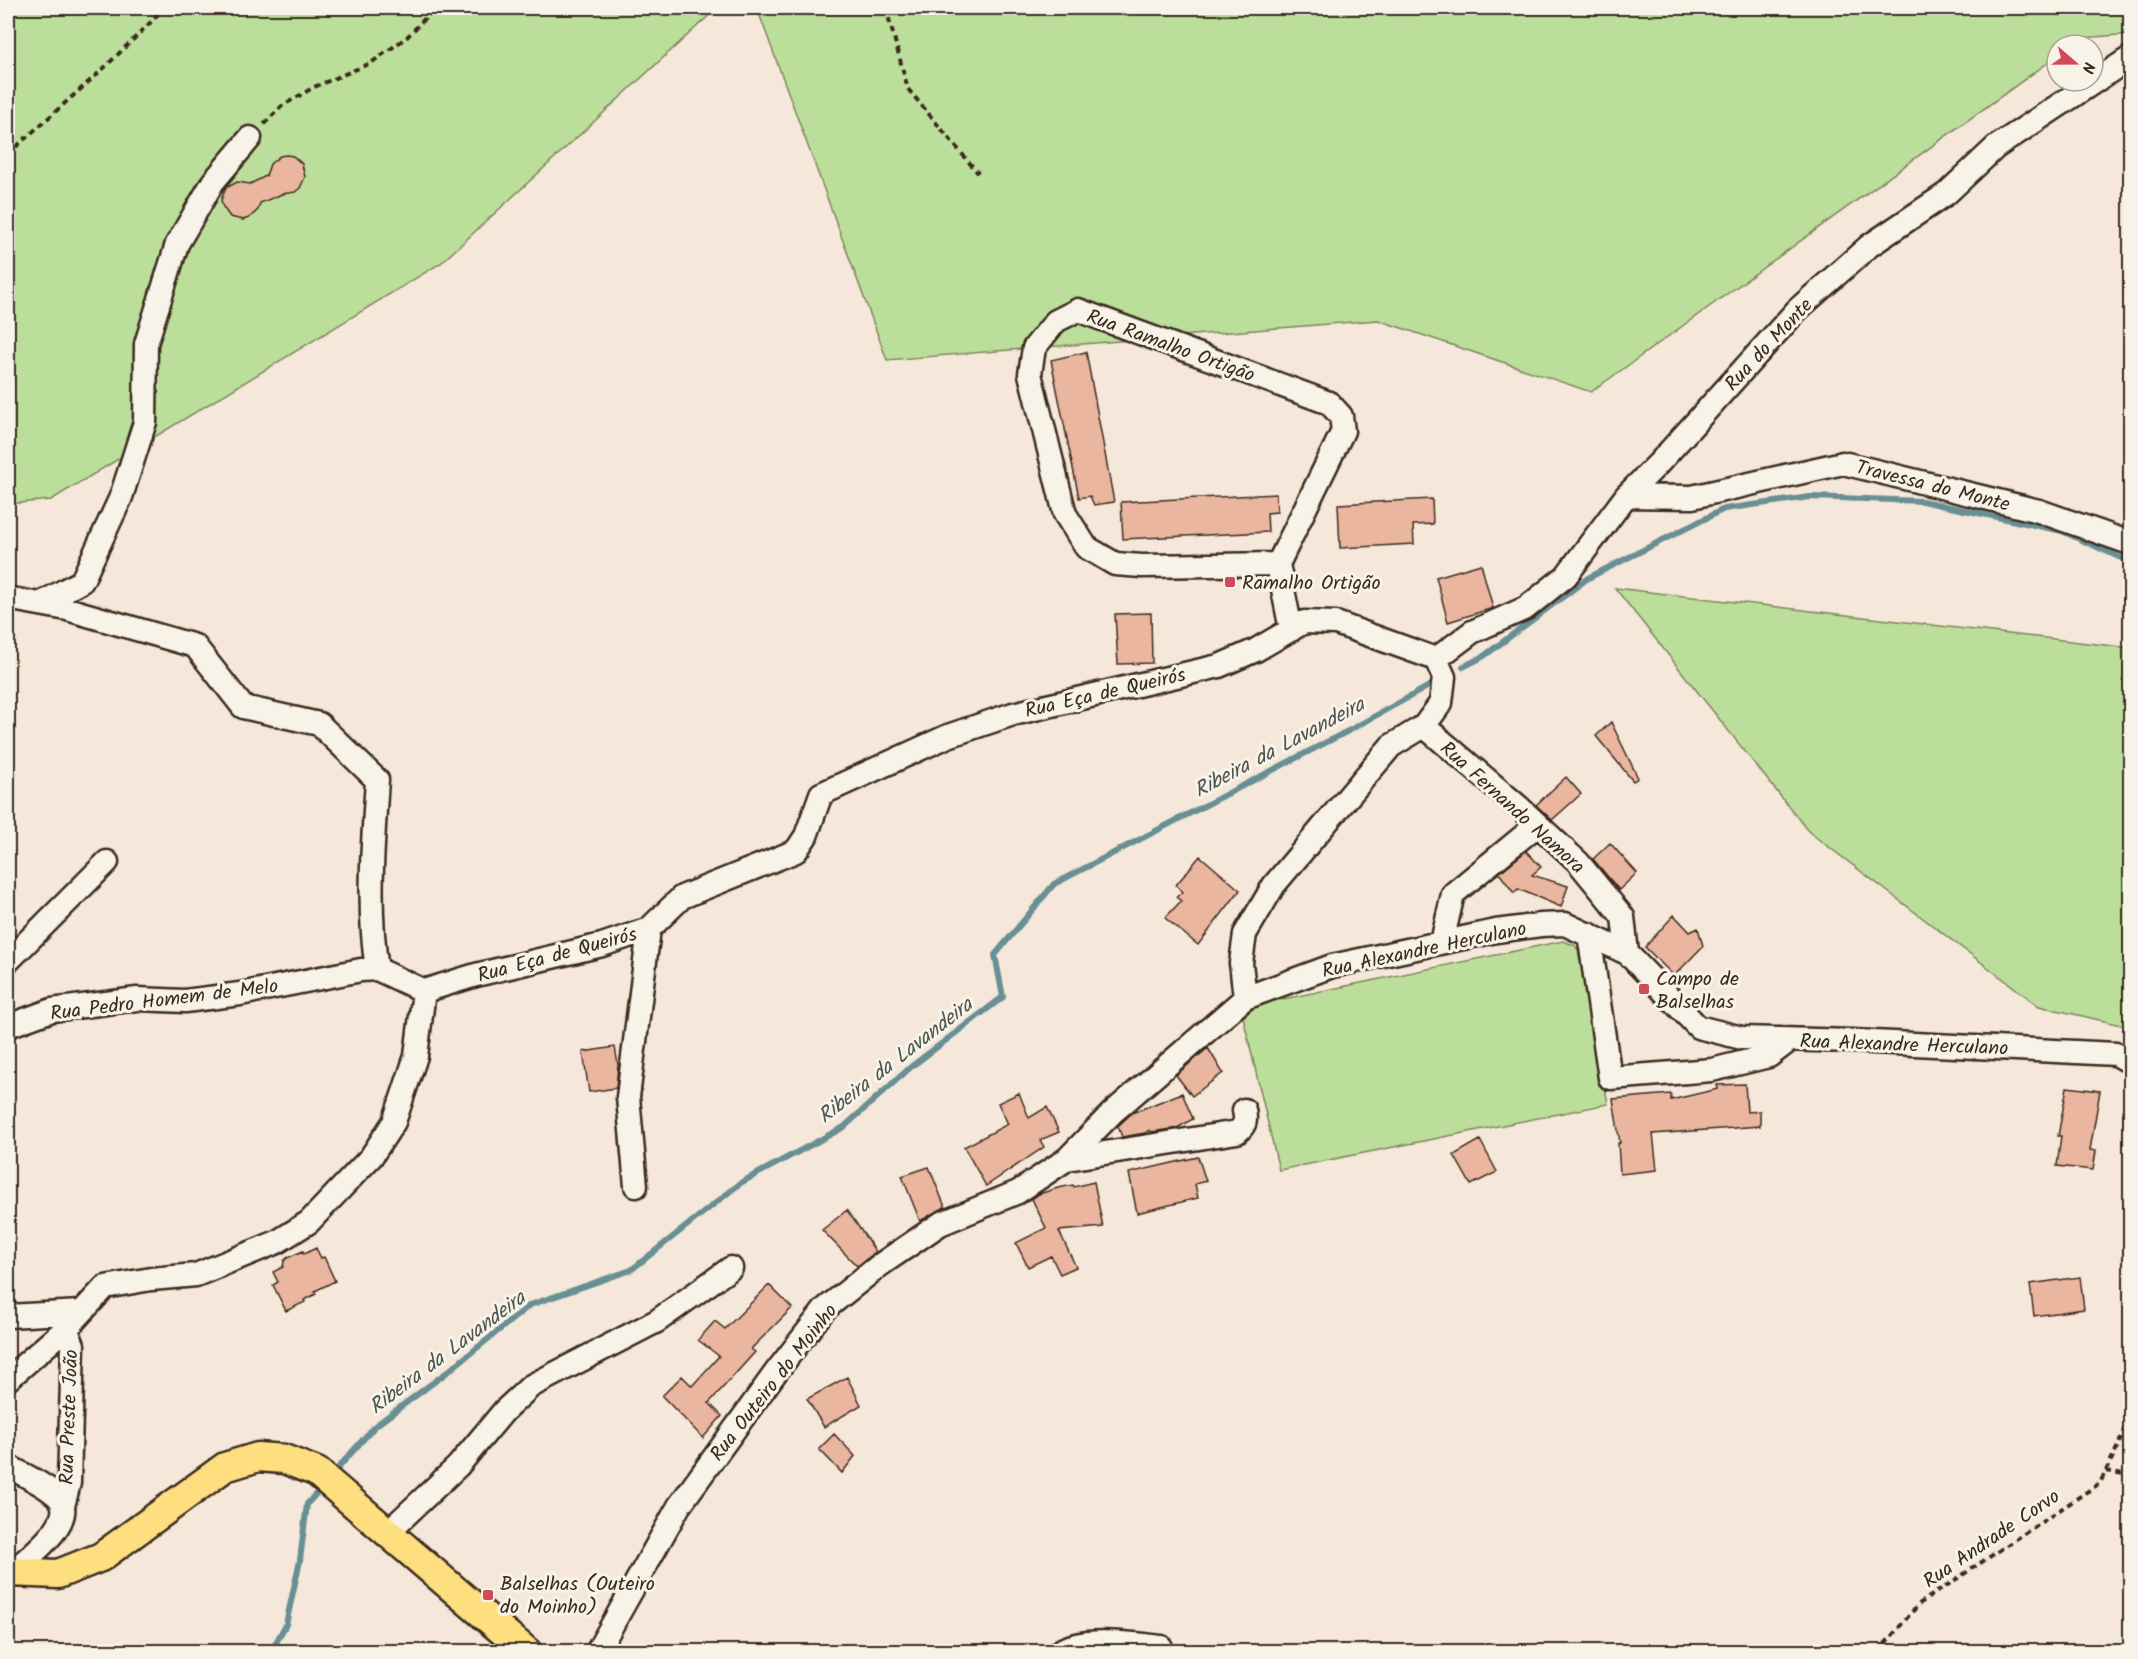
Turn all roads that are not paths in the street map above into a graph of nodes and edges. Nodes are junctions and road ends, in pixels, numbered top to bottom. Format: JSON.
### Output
{"nodes":[{"id":1,"x":2130,"y":58,"type":"edge"},
{"id":2,"x":250,"y":138,"type":"road end"},
{"id":3,"x":1626,"y":496,"type":"junction"},
{"id":4,"x":2130,"y":543,"type":"edge"},
{"id":5,"x":1278,"y":564,"type":"junction"},
{"id":6,"x":8,"y":602,"type":"edge"},
{"id":7,"x":40,"y":604,"type":"junction"},
{"id":8,"x":1291,"y":630,"type":"junction"},
{"id":9,"x":1436,"y":659,"type":"junction"},
{"id":10,"x":1425,"y":726,"type":"junction"},
{"id":11,"x":1538,"y":825,"type":"junction"},
{"id":12,"x":107,"y":862,"type":"dead end"},
{"id":13,"x":649,"y":929,"type":"junction"},
{"id":14,"x":1589,"y":934,"type":"junction"},
{"id":15,"x":1442,"y":942,"type":"junction"},
{"id":16,"x":1627,"y":953,"type":"junction"},
{"id":17,"x":8,"y":961,"type":"edge"},
{"id":18,"x":377,"y":969,"type":"junction"},
{"id":19,"x":424,"y":992,"type":"junction"},
{"id":20,"x":1245,"y":998,"type":"junction"},
{"id":21,"x":8,"y":1026,"type":"edge"},
{"id":22,"x":1790,"y":1040,"type":"junction"},
{"id":23,"x":2130,"y":1062,"type":"edge"},
{"id":24,"x":1244,"y":1110,"type":"dead end"},
{"id":25,"x":1067,"y":1159,"type":"junction"},
{"id":26,"x":636,"y":1186,"type":"dead end"},
{"id":27,"x":731,"y":1268,"type":"dead end"},
{"id":28,"x":8,"y":1316,"type":"edge"},
{"id":29,"x":74,"y":1320,"type":"junction"},
{"id":30,"x":8,"y":1379,"type":"edge"},
{"id":31,"x":8,"y":1466,"type":"edge"},
{"id":32,"x":63,"y":1506,"type":"junction"},
{"id":33,"x":388,"y":1532,"type":"junction"},
{"id":34,"x":10,"y":1572,"type":"edge"},
{"id":35,"x":1161,"y":1647,"type":"dead end"},
{"id":36,"x":528,"y":1652,"type":"edge"},
{"id":37,"x":597,"y":1652,"type":"edge"},
{"id":38,"x":1059,"y":1652,"type":"edge"}],
"edges":[{"from":1,"to":3,"type":"street","name":"Rua do Monte"},
{"from":2,"to":7,"type":"street"},
{"from":3,"to":4,"type":"street","name":"Travessa do Monte"},
{"from":3,"to":9,"type":"street","name":"Rua do Monte"},
{"from":5,"to":5,"type":"street","name":"Rua Ramalho Ortigão"},
{"from":5,"to":8,"type":"street"},
{"from":6,"to":7,"type":"street"},
{"from":7,"to":18,"type":"street"},
{"from":8,"to":9,"type":"street","name":"Rua Eça de Queirós"},
{"from":8,"to":13,"type":"street","name":"Rua Eça de Queirós"},
{"from":9,"to":10,"type":"street"},
{"from":10,"to":11,"type":"street","name":"Rua Fernando Namora"},
{"from":10,"to":20,"type":"street"},
{"from":11,"to":15,"type":"street"},
{"from":11,"to":16,"type":"street","name":"Rua Fernando Namora"},
{"from":12,"to":17,"type":"street"},
{"from":13,"to":19,"type":"street","name":"Rua Eça de Queirós"},
{"from":13,"to":26,"type":"street"},
{"from":14,"to":15,"type":"street","name":"Rua Alexandre Herculano"},
{"from":14,"to":16,"type":"street","name":"Rua Alexandre Herculano"},
{"from":14,"to":22,"type":"street"},
{"from":15,"to":20,"type":"street","name":"Rua Alexandre Herculano"},
{"from":16,"to":22,"type":"street","name":"Rua Alexandre Herculano"},
{"from":18,"to":19,"type":"street"},
{"from":18,"to":21,"type":"street","name":"Rua Pedro Homem de Melo"},
{"from":19,"to":29,"type":"street"},
{"from":20,"to":25,"type":"street","name":"Rua Alexandre Herculano"},
{"from":22,"to":23,"type":"street","name":"Rua Alexandre Herculano"},
{"from":24,"to":25,"type":"street","name":"Rua Outeiro do Moinho"},
{"from":25,"to":37,"type":"street","name":"Rua Outeiro do Moinho"},
{"from":27,"to":33,"type":"street"},
{"from":28,"to":29,"type":"street"},
{"from":29,"to":30,"type":"street"},
{"from":29,"to":32,"type":"street","name":"Rua Preste João"},
{"from":31,"to":32,"type":"street","name":"Rua Preste João"},
{"from":32,"to":34,"type":"street","name":"Rua Preste João"},
{"from":33,"to":34,"type":"main road"},
{"from":33,"to":36,"type":"main road"},
{"from":35,"to":38,"type":"street"}]}
